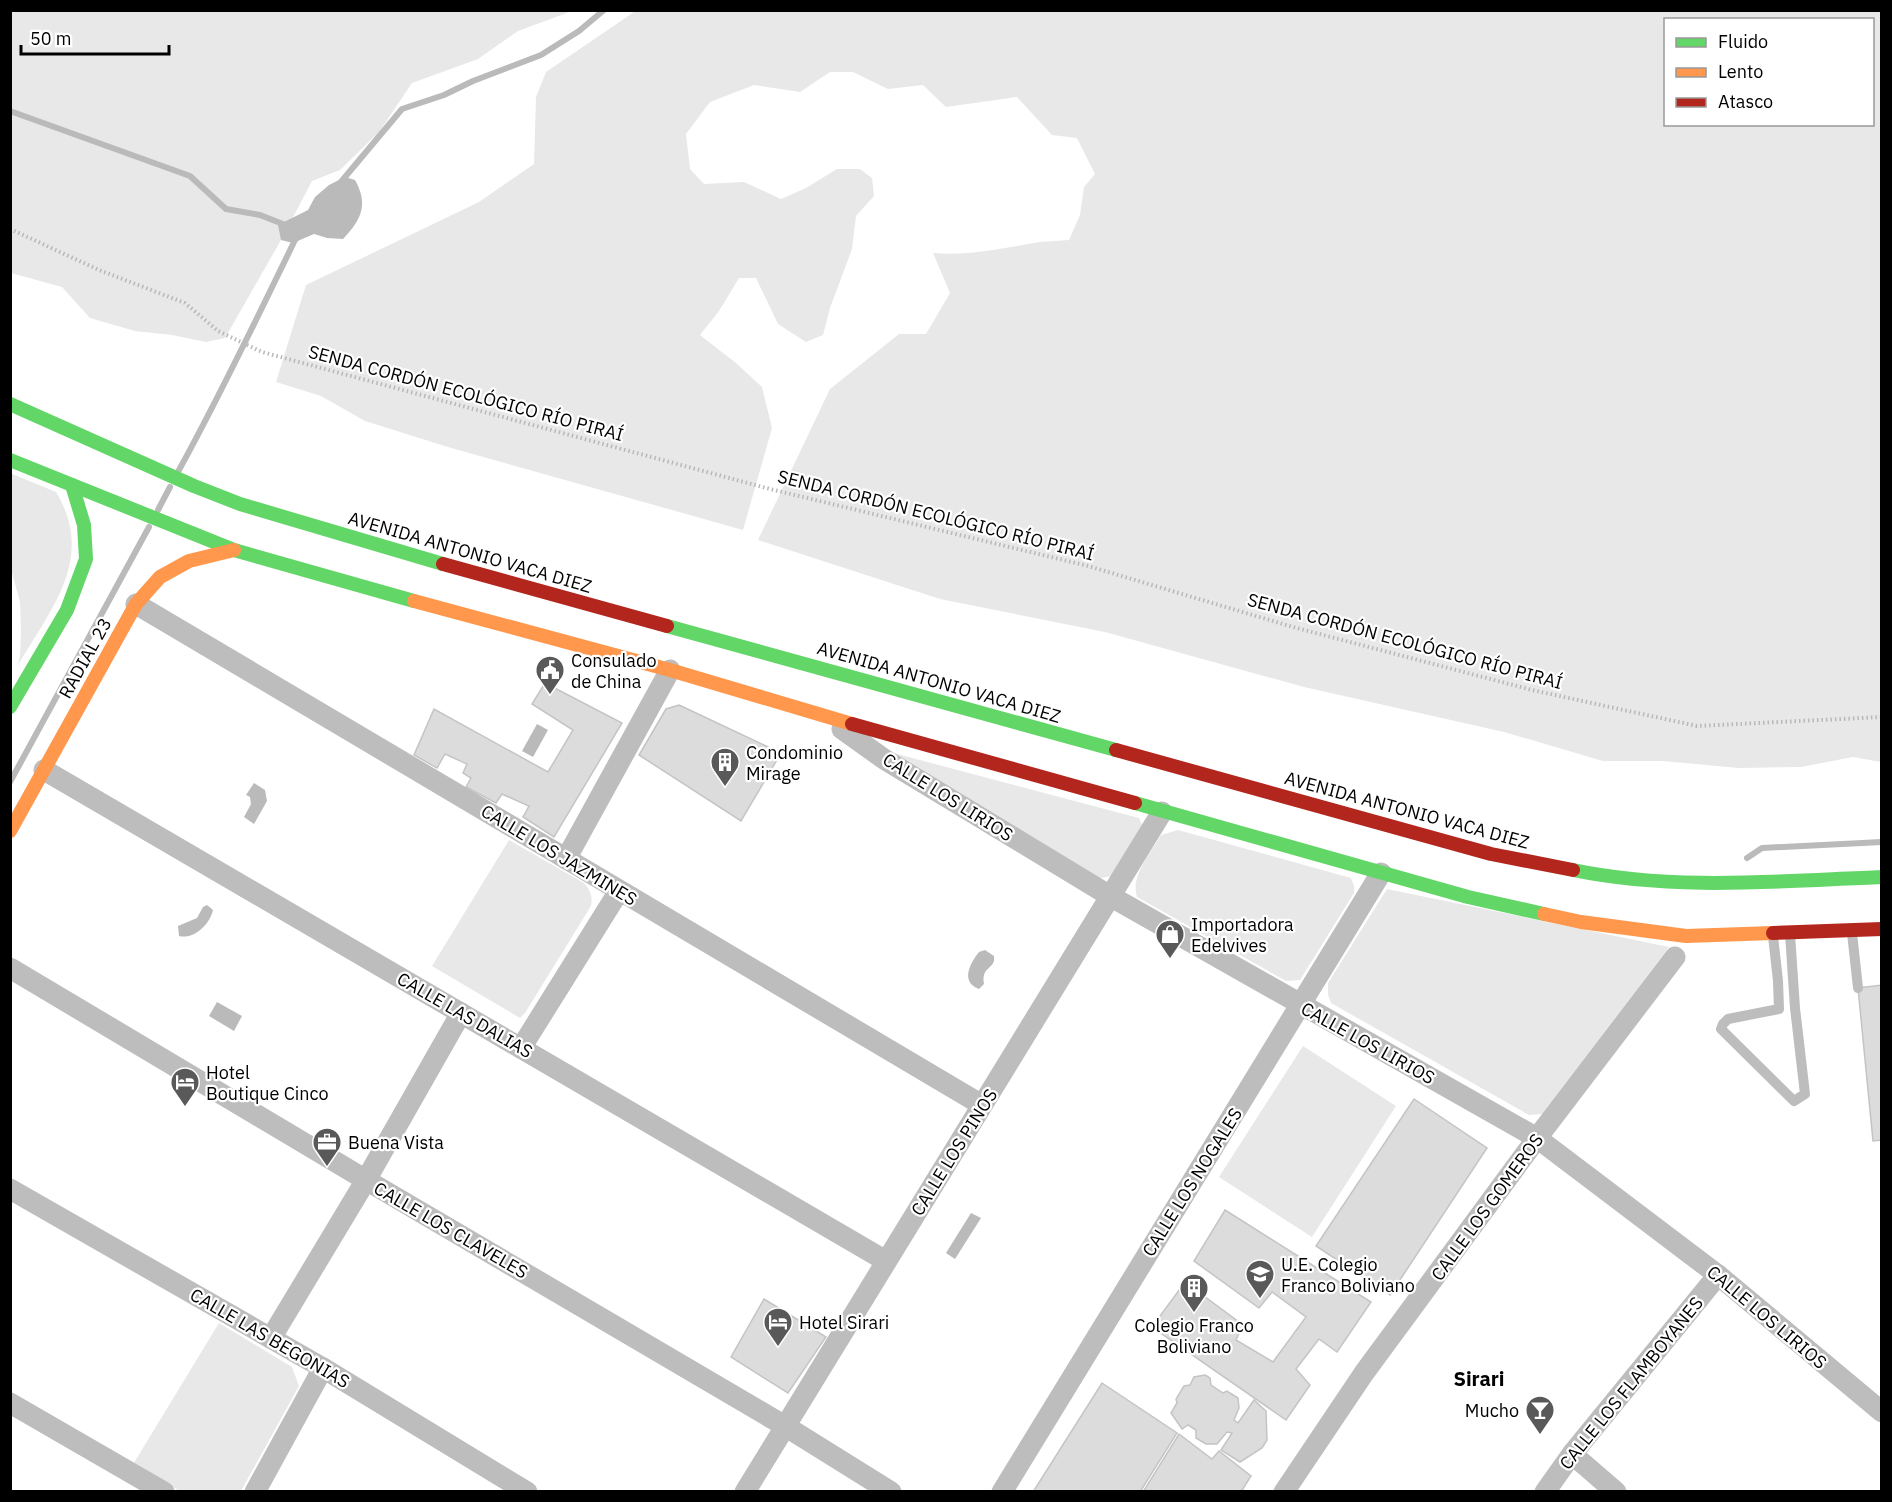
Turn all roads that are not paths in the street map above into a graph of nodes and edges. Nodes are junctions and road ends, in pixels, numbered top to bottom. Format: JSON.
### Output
{"nodes":[{"id":1,"x":10,"y":404,"type":"edge"},
{"id":2,"x":10,"y":460,"type":"edge"},
{"id":3,"x":72,"y":485,"type":"junction"},
{"id":4,"x":234,"y":550,"type":"junction"},
{"id":5,"x":136,"y":604,"type":"junction"},
{"id":6,"x":540,"y":635,"type":"junction"},
{"id":7,"x":614,"y":642,"type":"dead end"},
{"id":8,"x":670,"y":670,"type":"junction"},
{"id":9,"x":10,"y":707,"type":"edge"},
{"id":10,"x":824,"y":716,"type":"junction"},
{"id":11,"x":44,"y":770,"type":"junction"},
{"id":12,"x":1162,"y":812,"type":"junction"},
{"id":13,"x":10,"y":831,"type":"edge"},
{"id":14,"x":566,"y":859,"type":"junction"},
{"id":15,"x":1381,"y":873,"type":"junction"},
{"id":16,"x":1881,"y":877,"type":"edge"},
{"id":17,"x":619,"y":891,"type":"junction"},
{"id":18,"x":1110,"y":896,"type":"junction"},
{"id":19,"x":1881,"y":929,"type":"edge"},
{"id":20,"x":1852,"y":930,"type":"junction"},
{"id":21,"x":1790,"y":932,"type":"junction"},
{"id":22,"x":1772,"y":933,"type":"junction"},
{"id":23,"x":1675,"y":957,"type":"dead end"},
{"id":24,"x":10,"y":968,"type":"edge"},
{"id":25,"x":1858,"y":987,"type":"dead end"},
{"id":26,"x":1301,"y":1005,"type":"junction"},
{"id":27,"x":1794,"y":1008,"type":"junction"},
{"id":28,"x":1779,"y":1009,"type":"junction"},
{"id":29,"x":461,"y":1013,"type":"junction"},
{"id":30,"x":521,"y":1048,"type":"junction"},
{"id":31,"x":982,"y":1106,"type":"junction"},
{"id":32,"x":1537,"y":1138,"type":"junction"},
{"id":33,"x":366,"y":1180,"type":"junction"},
{"id":34,"x":10,"y":1189,"type":"edge"},
{"id":35,"x":886,"y":1261,"type":"junction"},
{"id":36,"x":1718,"y":1275,"type":"junction"},
{"id":37,"x":271,"y":1338,"type":"junction"},
{"id":38,"x":323,"y":1368,"type":"junction"},
{"id":39,"x":10,"y":1402,"type":"edge"},
{"id":40,"x":1881,"y":1412,"type":"edge"},
{"id":41,"x":785,"y":1426,"type":"junction"},
{"id":42,"x":1572,"y":1454,"type":"junction"},
{"id":43,"x":164,"y":1491,"type":"edge"},
{"id":44,"x":255,"y":1491,"type":"edge"},
{"id":45,"x":527,"y":1491,"type":"edge"},
{"id":46,"x":745,"y":1491,"type":"edge"},
{"id":47,"x":891,"y":1491,"type":"edge"},
{"id":48,"x":1002,"y":1491,"type":"edge"},
{"id":49,"x":1284,"y":1491,"type":"edge"},
{"id":50,"x":1545,"y":1491,"type":"edge"},
{"id":51,"x":1616,"y":1491,"type":"edge"}],
"edges":[{"from":1,"to":16,"type":"main road","name":"AVENIDA ANTONIO VACA DIEZ"},
{"from":2,"to":3,"type":"main road"},
{"from":3,"to":4,"type":"main road"},
{"from":3,"to":9,"type":"main road"},
{"from":4,"to":5,"type":"main road","name":"RADIAL 23"},
{"from":4,"to":6,"type":"main road"},
{"from":5,"to":11,"type":"main road","name":"RADIAL 23"},
{"from":5,"to":14,"type":"street","name":"CALLE LOS JAZMINES"},
{"from":6,"to":7,"type":"main road"},
{"from":6,"to":8,"type":"main road"},
{"from":8,"to":10,"type":"main road"},
{"from":8,"to":14,"type":"street"},
{"from":10,"to":12,"type":"main road"},
{"from":10,"to":18,"type":"street","name":"CALLE LOS LIRIOS"},
{"from":11,"to":13,"type":"main road","name":"RADIAL 23"},
{"from":11,"to":29,"type":"street","name":"CALLE LAS DALIAS"},
{"from":12,"to":15,"type":"main road"},
{"from":12,"to":18,"type":"street","name":"CALLE LOS PINOS"},
{"from":14,"to":17,"type":"street","name":"CALLE LOS JAZMINES"},
{"from":15,"to":22,"type":"main road"},
{"from":15,"to":26,"type":"street","name":"CALLE LOS NOGALES"},
{"from":17,"to":30,"type":"street"},
{"from":17,"to":31,"type":"street","name":"CALLE LOS JAZMINES"},
{"from":18,"to":26,"type":"street","name":"CALLE LOS LIRIOS"},
{"from":18,"to":31,"type":"street","name":"CALLE LOS PINOS"},
{"from":19,"to":20,"type":"main road"},
{"from":20,"to":21,"type":"main road"},
{"from":20,"to":25,"type":"lane"},
{"from":21,"to":22,"type":"main road"},
{"from":21,"to":27,"type":"lane"},
{"from":22,"to":28,"type":"lane"},
{"from":23,"to":32,"type":"street","name":"CALLE LOS GOMEROS"},
{"from":24,"to":33,"type":"street","name":"CALLE LOS CLAVELES"},
{"from":26,"to":32,"type":"street","name":"CALLE LOS LIRIOS"},
{"from":26,"to":48,"type":"street","name":"CALLE LOS NOGALES"},
{"from":27,"to":28,"type":"lane"},
{"from":27,"to":28,"type":"lane"},
{"from":29,"to":30,"type":"street","name":"CALLE LAS DALIAS"},
{"from":29,"to":33,"type":"street"},
{"from":30,"to":35,"type":"street","name":"CALLE LAS DALIAS"},
{"from":31,"to":35,"type":"street","name":"CALLE LOS PINOS"},
{"from":32,"to":36,"type":"street","name":"CALLE LOS LIRIOS"},
{"from":32,"to":49,"type":"street","name":"CALLE LOS GOMEROS"},
{"from":33,"to":37,"type":"street"},
{"from":33,"to":41,"type":"street","name":"CALLE LOS CLAVELES"},
{"from":34,"to":37,"type":"street","name":"CALLE LAS BEGONIAS"},
{"from":35,"to":41,"type":"street","name":"CALLE LOS PINOS"},
{"from":36,"to":40,"type":"street","name":"CALLE LOS LIRIOS"},
{"from":36,"to":42,"type":"street","name":"CALLE LOS FLAMBOYANES"},
{"from":37,"to":38,"type":"street","name":"CALLE LAS BEGONIAS"},
{"from":38,"to":44,"type":"street"},
{"from":38,"to":45,"type":"street","name":"CALLE LAS BEGONIAS"},
{"from":39,"to":43,"type":"street"},
{"from":41,"to":46,"type":"street","name":"CALLE LOS PINOS"},
{"from":41,"to":47,"type":"street","name":"CALLE LOS CLAVELES"},
{"from":42,"to":50,"type":"street","name":"CALLE LOS FLAMBOYANES"},
{"from":42,"to":51,"type":"street"}]}
